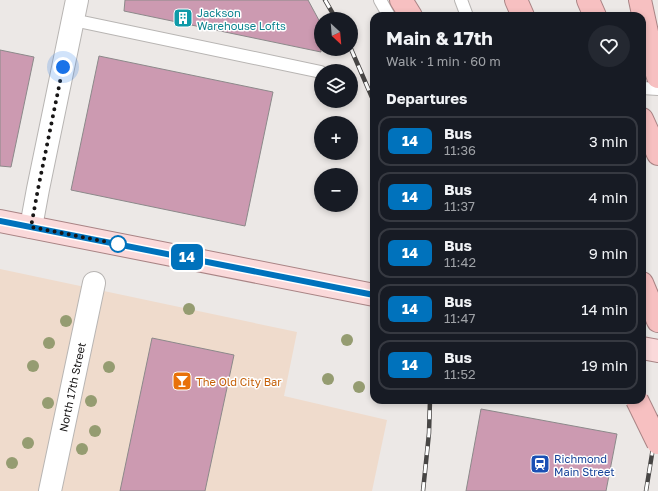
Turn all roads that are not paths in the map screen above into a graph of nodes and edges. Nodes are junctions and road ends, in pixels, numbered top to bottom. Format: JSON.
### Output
{"nodes":[{"id":1,"x":380,"y":0,"type":"edge"},
{"id":2,"x":401,"y":0,"type":"edge"},
{"id":3,"x":461,"y":0,"type":"edge"},
{"id":4,"x":516,"y":0,"type":"edge"},
{"id":5,"x":588,"y":0,"type":"edge"},
{"id":6,"x":640,"y":0,"type":"edge"},
{"id":7,"x":75,"y":10,"type":"edge"},
{"id":8,"x":387,"y":12,"type":"edge"},
{"id":9,"x":408,"y":12,"type":"edge"},
{"id":10,"x":466,"y":12,"type":"edge"},
{"id":11,"x":521,"y":12,"type":"edge"},
{"id":12,"x":593,"y":12,"type":"edge"},
{"id":13,"x":643,"y":12,"type":"edge"},
{"id":14,"x":646,"y":28,"type":"edge"},
{"id":15,"x":314,"y":70,"type":"edge"},
{"id":16,"x":658,"y":77,"type":"edge"},
{"id":17,"x":646,"y":88,"type":"edge"},
{"id":18,"x":658,"y":89,"type":"edge"},
{"id":19,"x":646,"y":128,"type":"edge"},
{"id":20,"x":658,"y":154,"type":"edge"},
{"id":21,"x":0,"y":220,"type":"edge"},
{"id":22,"x":31,"y":227,"type":"junction"},
{"id":23,"x":94,"y":283,"type":"dead end"},
{"id":24,"x":646,"y":292,"type":"edge"},
{"id":25,"x":370,"y":294,"type":"edge"},
{"id":26,"x":658,"y":321,"type":"edge"},
{"id":27,"x":646,"y":349,"type":"edge"},
{"id":28,"x":658,"y":351,"type":"edge"},
{"id":29,"x":639,"y":404,"type":"edge"},
{"id":30,"x":658,"y":443,"type":"edge"},
{"id":31,"x":50,"y":491,"type":"edge"}],
"edges":[{"from":1,"to":8,"type":"lane"},
{"from":2,"to":9,"type":"highway"},
{"from":3,"to":10,"type":"lane"},
{"from":4,"to":11,"type":"highway"},
{"from":5,"to":12,"type":"highway"},
{"from":6,"to":13,"type":"highway"},
{"from":7,"to":15,"type":"lane"},
{"from":7,"to":22,"type":"street"},
{"from":14,"to":16,"type":"highway"},
{"from":17,"to":18,"type":"lane"},
{"from":19,"to":20,"type":"highway"},
{"from":21,"to":22,"type":"main road"},
{"from":22,"to":25,"type":"main road"},
{"from":23,"to":31,"type":"street","name":"North 17th Street"},
{"from":24,"to":26,"type":"highway"},
{"from":27,"to":28,"type":"main road"},
{"from":29,"to":30,"type":"highway","bridge":true}]}
